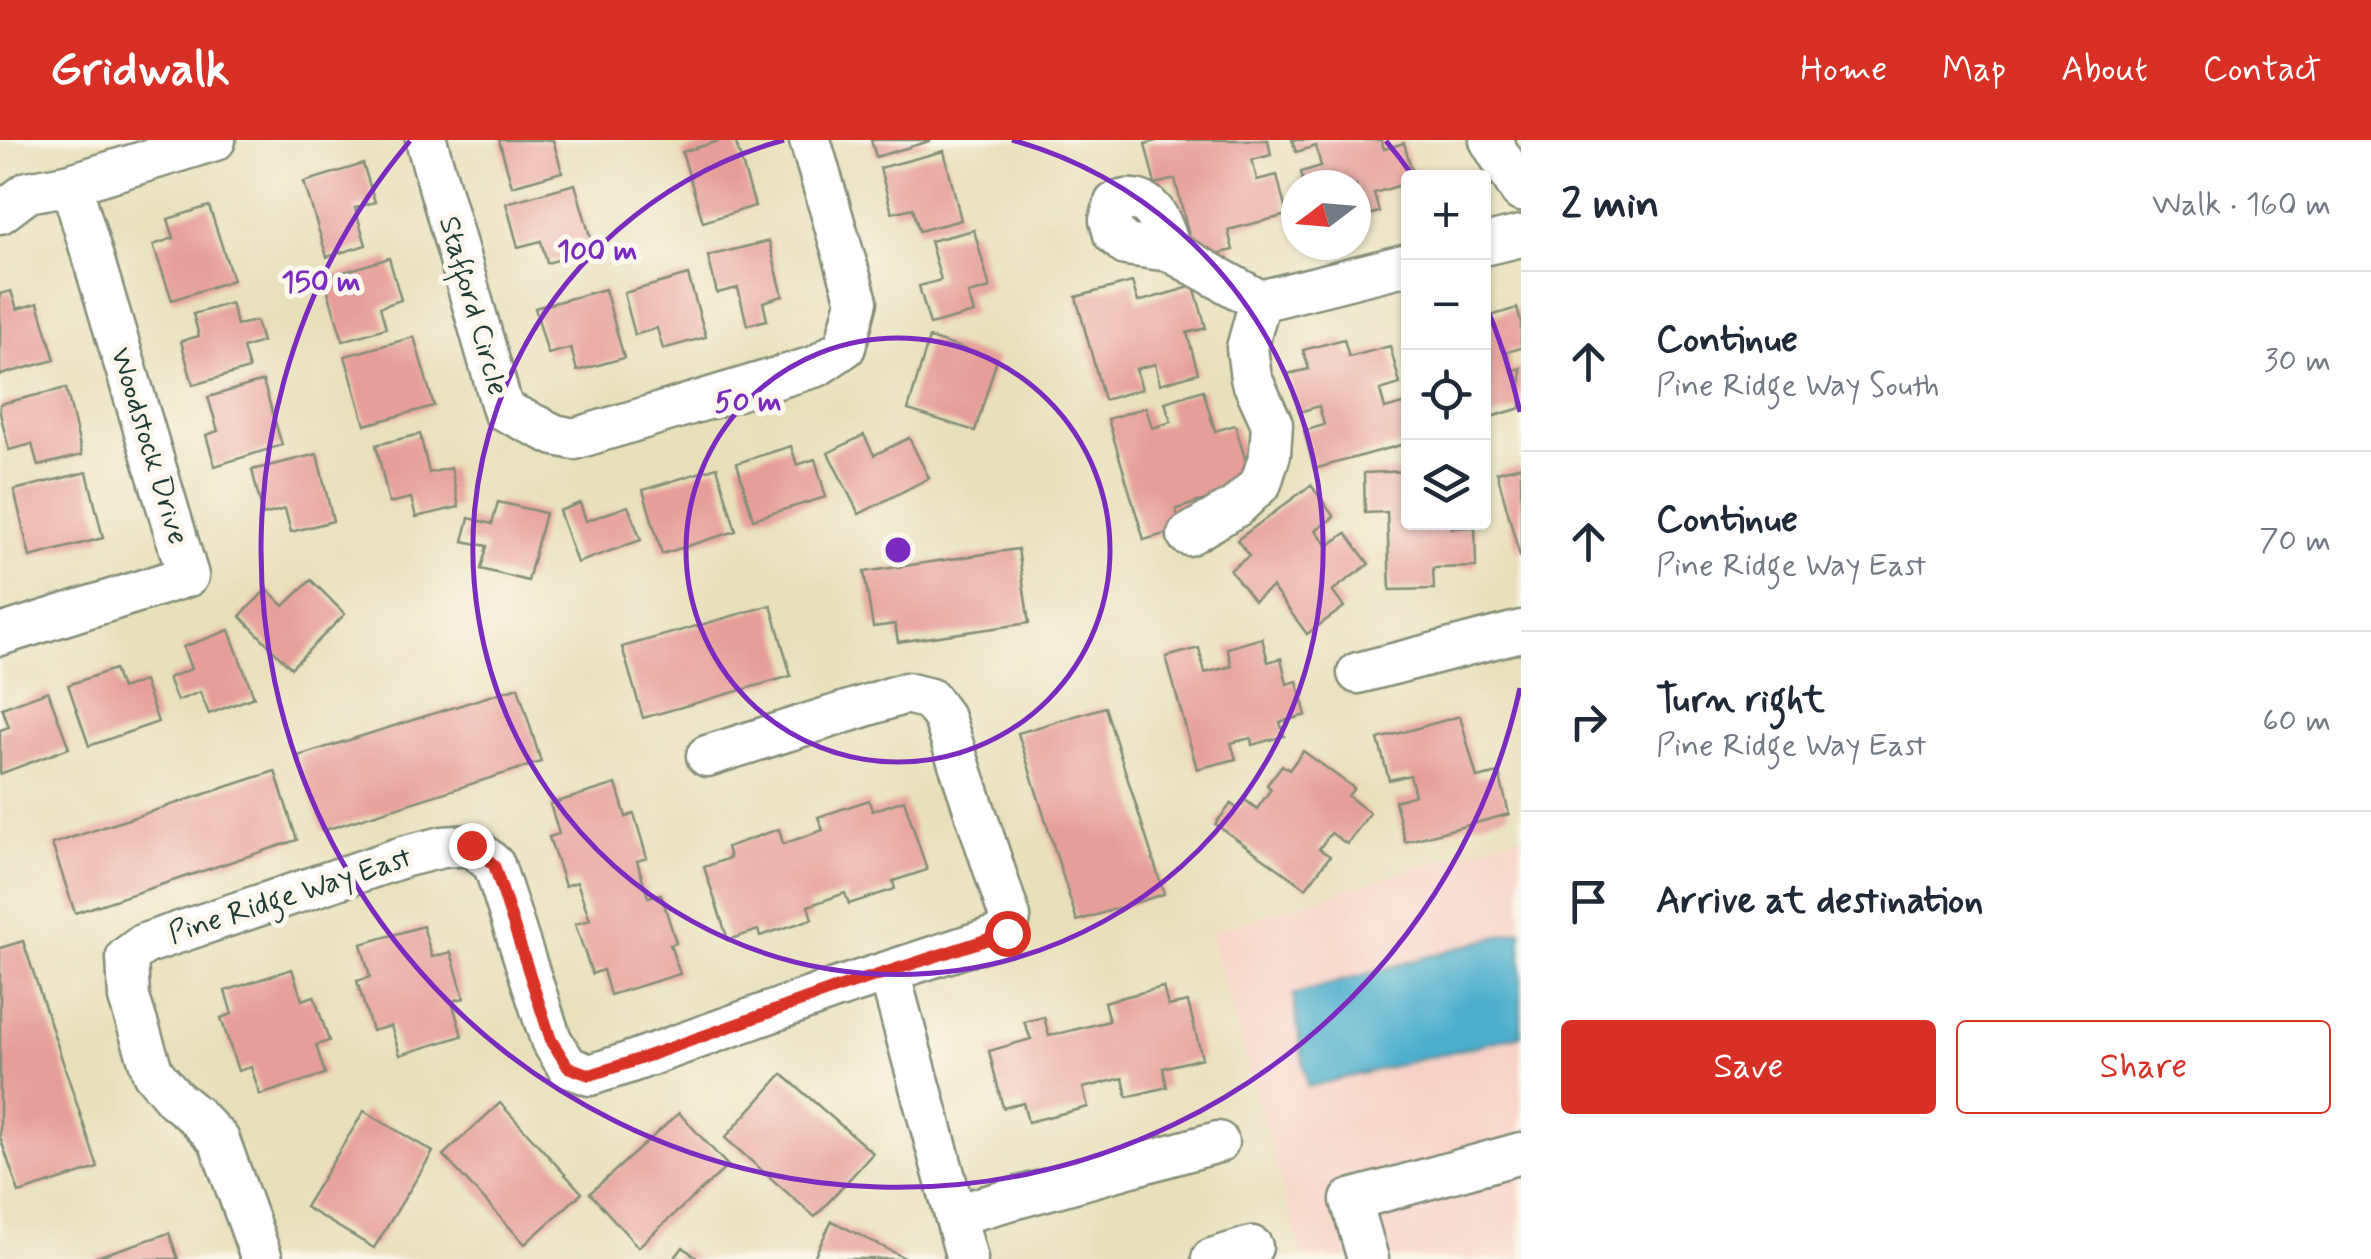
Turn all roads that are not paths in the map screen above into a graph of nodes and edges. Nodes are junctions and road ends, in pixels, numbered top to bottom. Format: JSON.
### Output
{"nodes":[{"id":1,"x":216,"y":140,"type":"edge"},
{"id":2,"x":426,"y":140,"type":"edge"},
{"id":3,"x":810,"y":140,"type":"edge"},
{"id":4,"x":1490,"y":140,"type":"edge"},
{"id":5,"x":71,"y":184,"type":"junction"},
{"id":6,"x":1521,"y":191,"type":"edge"},
{"id":7,"x":0,"y":213,"type":"edge"},
{"id":8,"x":1521,"y":236,"type":"edge"},
{"id":9,"x":1491,"y":243,"type":"edge"},
{"id":10,"x":1170,"y":251,"type":"dead end"},
{"id":11,"x":1401,"y":266,"type":"edge"},
{"id":12,"x":1260,"y":301,"type":"junction"},
{"id":13,"x":1188,"y":535,"type":"dead end"},
{"id":14,"x":1521,"y":632,"type":"edge"},
{"id":15,"x":0,"y":634,"type":"edge"},
{"id":16,"x":1358,"y":673,"type":"dead end"},
{"id":17,"x":708,"y":756,"type":"dead end"},
{"id":18,"x":889,"y":972,"type":"junction"},
{"id":19,"x":1218,"y":1142,"type":"dead end"},
{"id":20,"x":1521,"y":1153,"type":"edge"},
{"id":21,"x":954,"y":1215,"type":"junction"},
{"id":22,"x":1252,"y":1247,"type":"dead end"},
{"id":23,"x":262,"y":1259,"type":"edge"},
{"id":24,"x":967,"y":1259,"type":"edge"},
{"id":25,"x":1212,"y":1259,"type":"edge"},
{"id":26,"x":1368,"y":1259,"type":"edge"}],
"edges":[{"from":1,"to":5,"type":"street"},
{"from":2,"to":3,"type":"street","name":"Stafford Circle"},
{"from":4,"to":6,"type":"street"},
{"from":5,"to":7,"type":"street"},
{"from":5,"to":15,"type":"street","name":"Woodstock Drive"},
{"from":8,"to":9,"type":"street"},
{"from":10,"to":12,"type":"street"},
{"from":11,"to":12,"type":"street"},
{"from":12,"to":13,"type":"street"},
{"from":14,"to":16,"type":"street"},
{"from":17,"to":18,"type":"street"},
{"from":18,"to":21,"type":"street"},
{"from":18,"to":23,"type":"street","name":"Pine Ridge Way East"},
{"from":19,"to":21,"type":"street"},
{"from":20,"to":26,"type":"street"},
{"from":21,"to":24,"type":"street"},
{"from":22,"to":25,"type":"street"}]}
